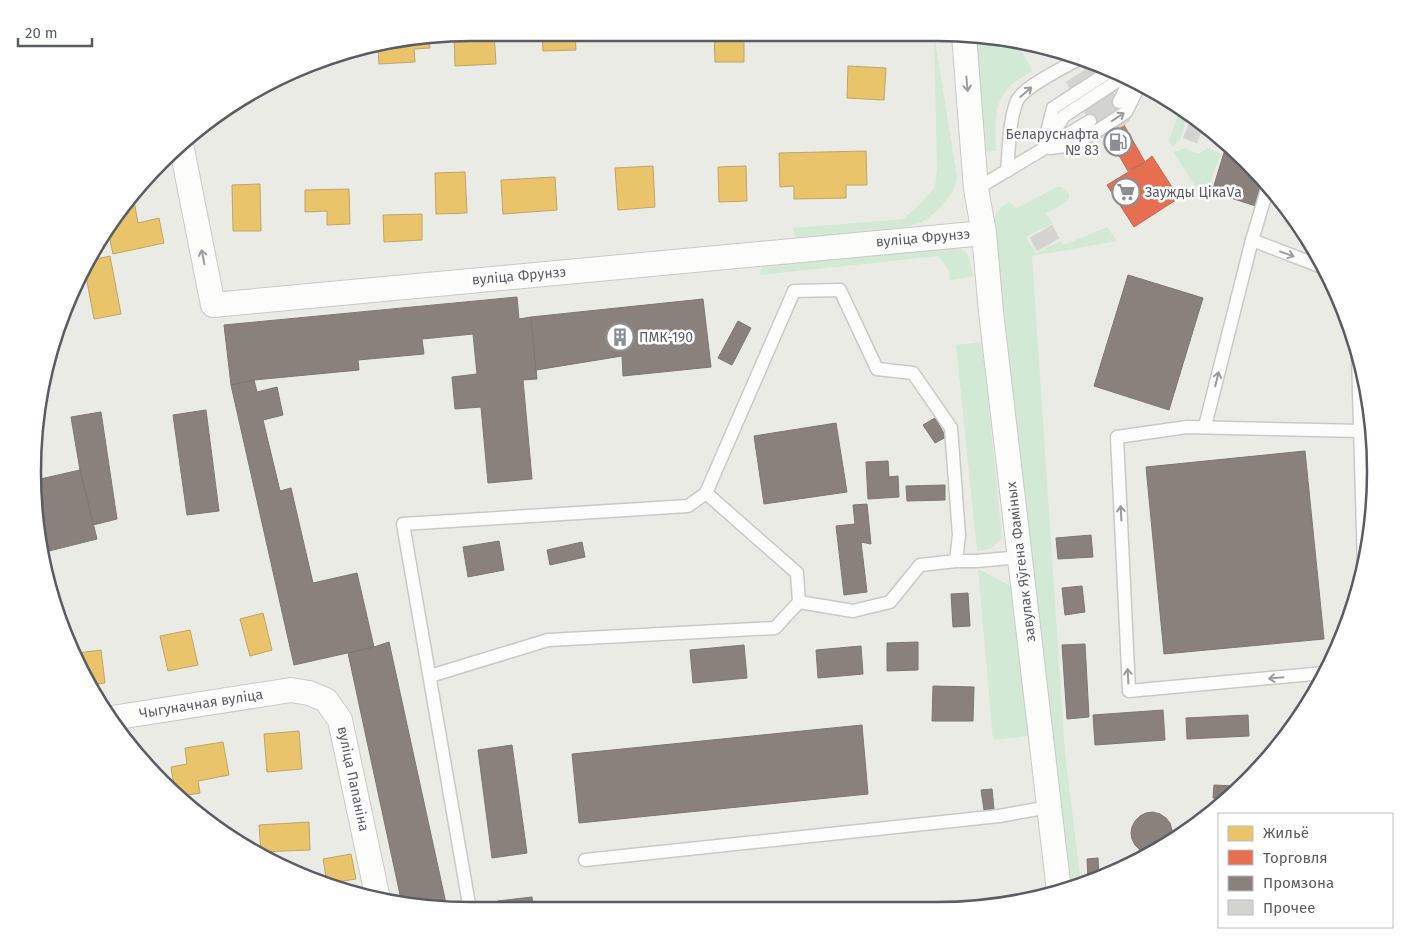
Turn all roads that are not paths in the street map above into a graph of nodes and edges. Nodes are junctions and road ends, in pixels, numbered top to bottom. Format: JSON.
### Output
{"nodes":[{"id":1,"x":965,"y":42,"type":"edge"},
{"id":2,"x":1072,"y":63,"type":"edge"},
{"id":3,"x":1104,"y":75,"type":"edge"},
{"id":4,"x":1117,"y":81,"type":"edge"},
{"id":5,"x":1127,"y":86,"type":"edge"},
{"id":6,"x":1137,"y":91,"type":"edge"},
{"id":7,"x":1119,"y":102,"type":"dead end"},
{"id":8,"x":1090,"y":121,"type":"dead end"},
{"id":9,"x":1042,"y":150,"type":"junction"},
{"id":10,"x":183,"y":153,"type":"edge"},
{"id":11,"x":1007,"y":171,"type":"junction"},
{"id":12,"x":976,"y":189,"type":"junction"},
{"id":13,"x":1266,"y":195,"type":"edge"},
{"id":14,"x":984,"y":233,"type":"junction"},
{"id":15,"x":1252,"y":240,"type":"junction"},
{"id":16,"x":1313,"y":263,"type":"edge"},
{"id":17,"x":1360,"y":397,"type":"edge"},
{"id":18,"x":1205,"y":426,"type":"junction"},
{"id":19,"x":1361,"y":431,"type":"junction"},
{"id":20,"x":706,"y":493,"type":"junction"},
{"id":21,"x":1363,"y":527,"type":"edge"},
{"id":22,"x":1020,"y":557,"type":"junction"},
{"id":23,"x":956,"y":561,"type":"junction"},
{"id":24,"x":799,"y":602,"type":"junction"},
{"id":25,"x":1316,"y":674,"type":"edge"},
{"id":26,"x":430,"y":676,"type":"junction"},
{"id":27,"x":291,"y":690,"type":"joint"},
{"id":28,"x":118,"y":717,"type":"edge"},
{"id":29,"x":1049,"y":807,"type":"junction"},
{"id":30,"x":585,"y":860,"type":"dead end"},
{"id":31,"x":1058,"y":884,"type":"edge"},
{"id":32,"x":376,"y":890,"type":"edge"},
{"id":33,"x":469,"y":902,"type":"edge"}],
"edges":[{"from":1,"to":12,"type":"street","name":"завулак Яўгена Фаміных","one_way":true},
{"from":11,"to":2,"type":"lane","one_way":true},
{"from":3,"to":9,"type":"lane"},
{"from":4,"to":9,"type":"lane"},
{"from":5,"to":7,"type":"lane"},
{"from":9,"to":6,"type":"lane","one_way":true},
{"from":8,"to":9,"type":"lane"},
{"from":9,"to":11,"type":"lane"},
{"from":14,"to":10,"type":"street","name":"вуліца Фрунзэ","one_way":true},
{"from":11,"to":12,"type":"lane"},
{"from":12,"to":14,"type":"street","name":"завулак Яўгена Фаміных"},
{"from":13,"to":15,"type":"lane"},
{"from":14,"to":22,"type":"street","name":"завулак Яўгена Фаміных"},
{"from":15,"to":16,"type":"lane","one_way":true},
{"from":18,"to":15,"type":"lane","one_way":true},
{"from":17,"to":19,"type":"lane"},
{"from":18,"to":19,"type":"lane"},
{"from":25,"to":18,"type":"lane","one_way":true},
{"from":19,"to":21,"type":"lane"},
{"from":20,"to":23,"type":"lane"},
{"from":20,"to":24,"type":"lane"},
{"from":20,"to":26,"type":"lane"},
{"from":22,"to":23,"type":"lane"},
{"from":22,"to":29,"type":"street","name":"завулак Яўгена Фаміных"},
{"from":23,"to":24,"type":"lane"},
{"from":24,"to":26,"type":"lane"},
{"from":26,"to":33,"type":"lane"},
{"from":27,"to":28,"type":"street","name":"Чыгуначная вуліца"},
{"from":27,"to":32,"type":"street","name":"вуліца Папаніна"},
{"from":29,"to":30,"type":"lane"},
{"from":29,"to":31,"type":"street","name":"завулак Яўгена Фаміных"}]}
